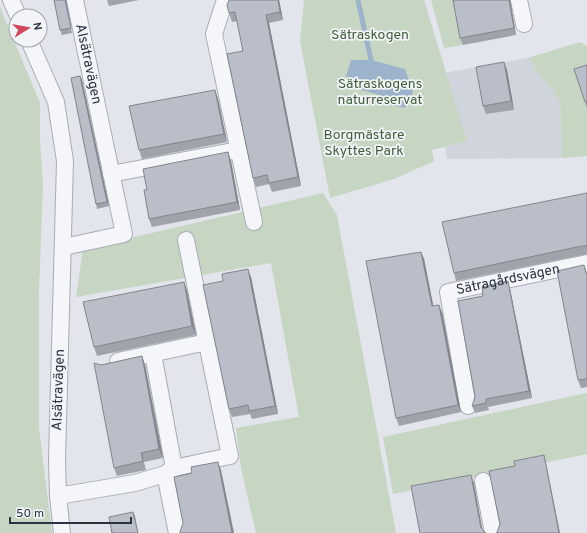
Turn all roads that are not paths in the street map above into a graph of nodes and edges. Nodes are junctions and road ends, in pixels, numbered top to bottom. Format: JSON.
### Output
{"nodes":[{"id":1,"x":74,"y":0,"type":"edge"},
{"id":2,"x":225,"y":0,"type":"edge"},
{"id":3,"x":519,"y":0,"type":"edge"},
{"id":4,"x":524,"y":24,"type":"dead end"},
{"id":5,"x":32,"y":48,"type":"edge"},
{"id":6,"x":238,"y":150,"type":"junction"},
{"id":7,"x":111,"y":174,"type":"junction"},
{"id":8,"x":254,"y":222,"type":"dead end"},
{"id":9,"x":186,"y":240,"type":"dead end"},
{"id":10,"x":64,"y":247,"type":"junction"},
{"id":11,"x":587,"y":263,"type":"edge"},
{"id":12,"x":207,"y":342,"type":"junction"},
{"id":13,"x":153,"y":354,"type":"junction"},
{"id":14,"x":102,"y":364,"type":"edge"},
{"id":15,"x":468,"y":406,"type":"dead end"},
{"id":16,"x":169,"y":471,"type":"junction"},
{"id":17,"x":483,"y":481,"type":"dead end"},
{"id":18,"x":58,"y":496,"type":"junction"},
{"id":19,"x":62,"y":533,"type":"edge"},
{"id":20,"x":177,"y":533,"type":"edge"},
{"id":21,"x":493,"y":533,"type":"edge"}],
"edges":[{"from":1,"to":7,"type":"street","name":"Alsätravägen"},
{"from":2,"to":6,"type":"street"},
{"from":3,"to":4,"type":"street"},
{"from":5,"to":10,"type":"street","name":"Alsätravägen"},
{"from":6,"to":7,"type":"street"},
{"from":6,"to":8,"type":"street"},
{"from":7,"to":10,"type":"street","name":"Alsätravägen"},
{"from":9,"to":12,"type":"street"},
{"from":10,"to":18,"type":"street","name":"Alsätravägen"},
{"from":11,"to":15,"type":"street","name":"Sätragårdsvägen"},
{"from":12,"to":13,"type":"street"},
{"from":12,"to":16,"type":"street"},
{"from":13,"to":14,"type":"street"},
{"from":13,"to":16,"type":"street"},
{"from":16,"to":18,"type":"street"},
{"from":16,"to":20,"type":"street"},
{"from":17,"to":21,"type":"street"},
{"from":18,"to":19,"type":"street","name":"Alsätravägen"}]}
